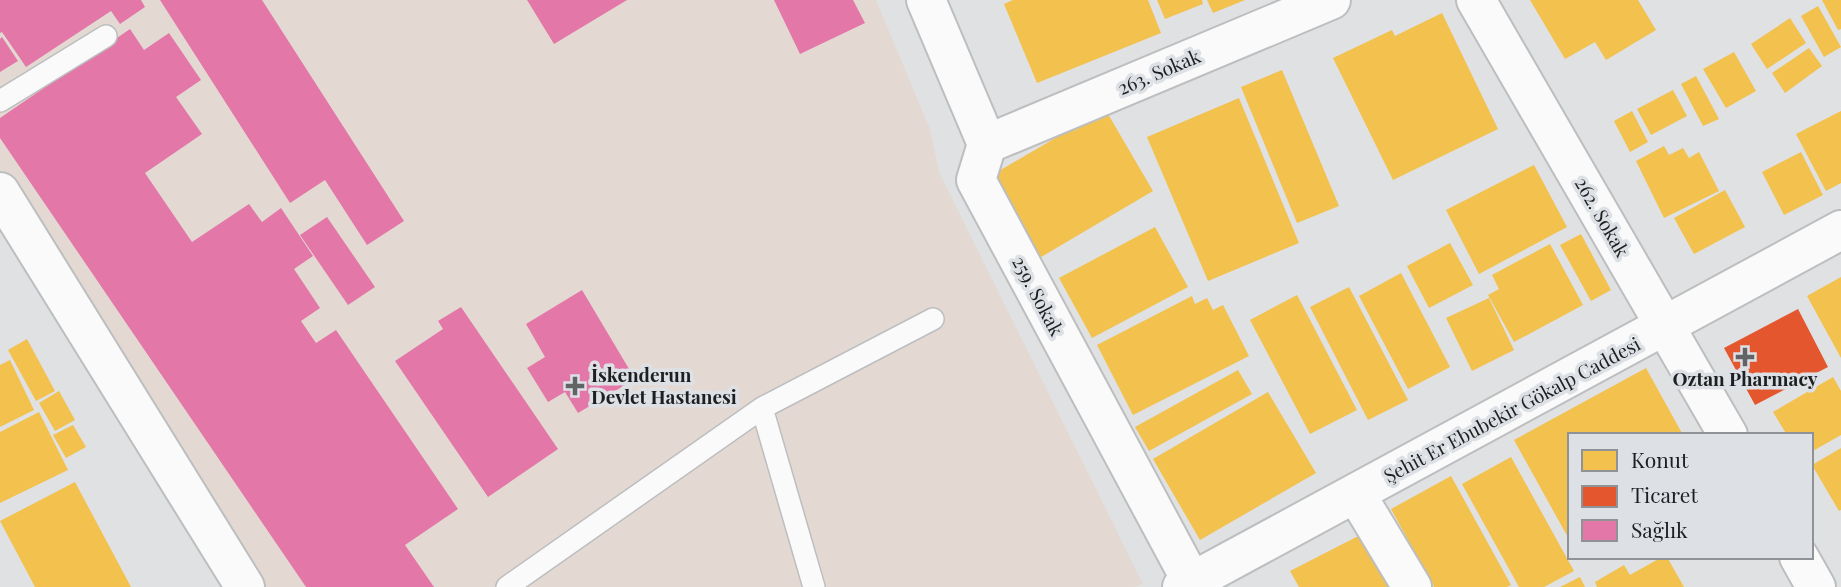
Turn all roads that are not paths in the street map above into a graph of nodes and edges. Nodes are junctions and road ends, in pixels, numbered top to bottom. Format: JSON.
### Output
{"nodes":[{"id":1,"x":926,"y":0,"type":"edge"},
{"id":2,"x":1331,"y":0,"type":"edge"},
{"id":3,"x":1476,"y":0,"type":"edge"},
{"id":4,"x":106,"y":36,"type":"dead end"},
{"id":5,"x":0,"y":101,"type":"edge"},
{"id":6,"x":987,"y":144,"type":"junction"},
{"id":7,"x":0,"y":192,"type":"edge"},
{"id":8,"x":1841,"y":230,"type":"edge"},
{"id":9,"x":933,"y":319,"type":"dead end"},
{"id":10,"x":1665,"y":327,"type":"junction"},
{"id":11,"x":762,"y":408,"type":"junction"},
{"id":12,"x":1727,"y":433,"type":"edge"},
{"id":13,"x":1356,"y":494,"type":"junction"},
{"id":14,"x":1800,"y":559,"type":"edge"},
{"id":15,"x":1187,"y":584,"type":"edge"},
{"id":16,"x":246,"y":587,"type":"edge"},
{"id":17,"x":507,"y":587,"type":"edge"},
{"id":18,"x":814,"y":587,"type":"edge"},
{"id":19,"x":1412,"y":587,"type":"edge"},
{"id":20,"x":1816,"y":587,"type":"edge"}],
"edges":[{"from":1,"to":6,"type":"street"},
{"from":2,"to":6,"type":"street","name":"263. Sokak"},
{"from":3,"to":10,"type":"street","name":"262. Sokak"},
{"from":4,"to":5,"type":"lane"},
{"from":6,"to":15,"type":"street","name":"259. Sokak"},
{"from":7,"to":16,"type":"street"},
{"from":8,"to":10,"type":"street","name":"Şehit Er Ebubekir Gökalp Caddesi"},
{"from":9,"to":11,"type":"lane"},
{"from":10,"to":12,"type":"street","name":"262. Sokak"},
{"from":10,"to":13,"type":"street","name":"Şehit Er Ebubekir Gökalp Caddesi"},
{"from":11,"to":17,"type":"lane"},
{"from":11,"to":18,"type":"lane"},
{"from":13,"to":15,"type":"street","name":"Şehit Er Ebubekir Gökalp Caddesi"},
{"from":13,"to":19,"type":"street"},
{"from":14,"to":20,"type":"street"}]}
